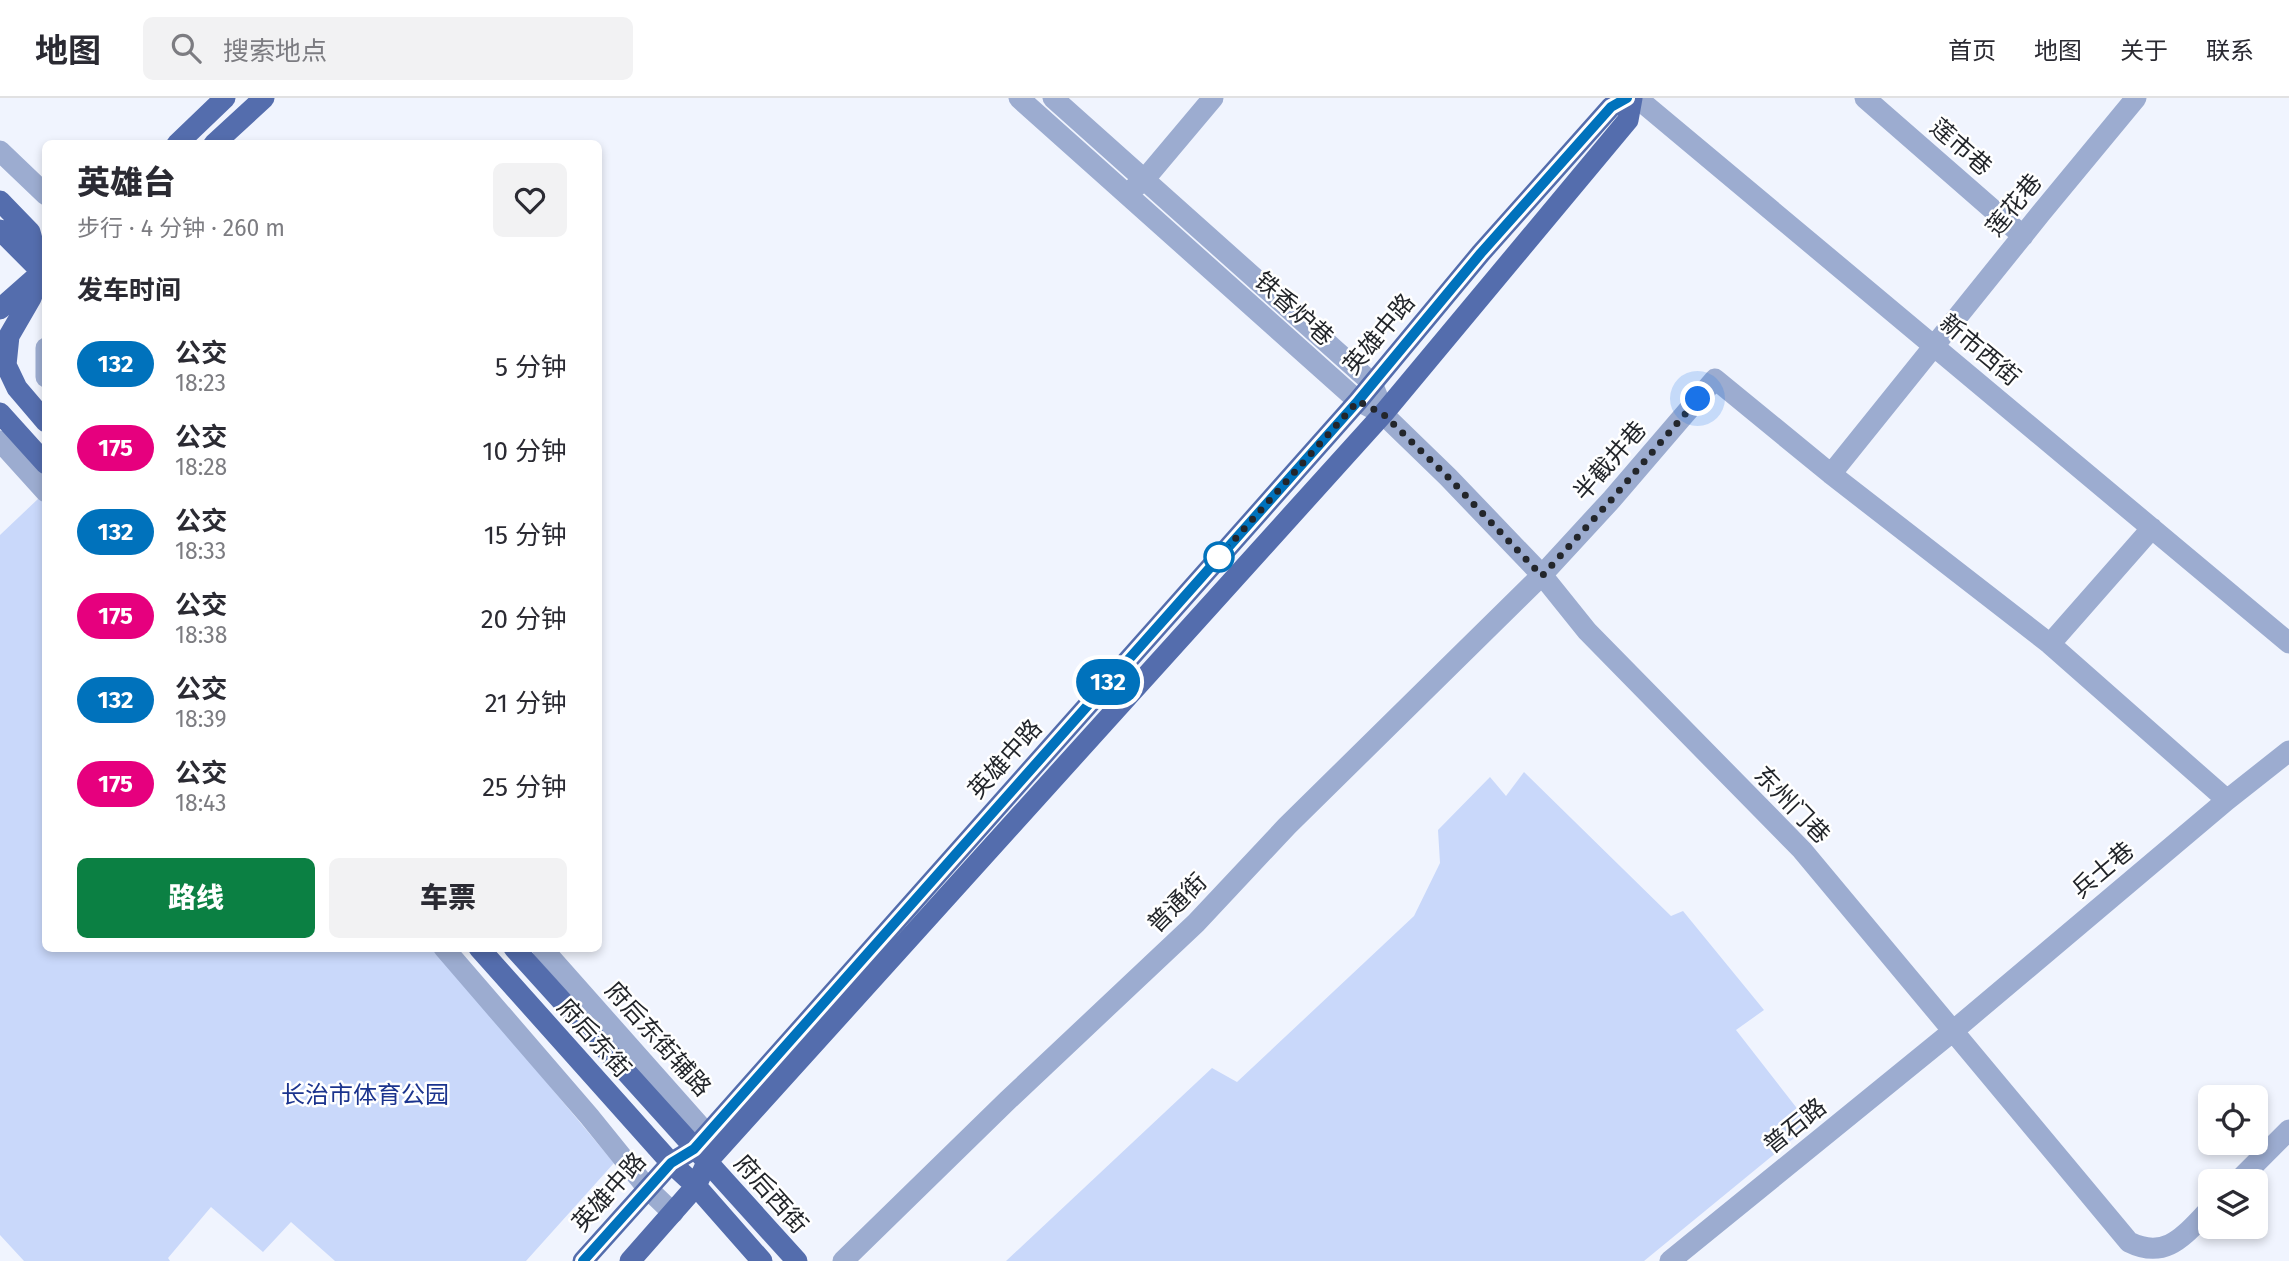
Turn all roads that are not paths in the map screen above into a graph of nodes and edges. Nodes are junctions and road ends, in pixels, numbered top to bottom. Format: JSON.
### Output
{"nodes":[{"id":1,"x":225,"y":98,"type":"edge"},
{"id":2,"x":264,"y":98,"type":"edge"},
{"id":3,"x":1019,"y":98,"type":"edge"},
{"id":4,"x":1053,"y":98,"type":"edge"},
{"id":5,"x":1213,"y":98,"type":"edge"},
{"id":6,"x":1632,"y":98,"type":"edge"},
{"id":7,"x":1865,"y":98,"type":"edge"},
{"id":8,"x":2136,"y":98,"type":"edge"},
{"id":9,"x":181,"y":140,"type":"edge"},
{"id":10,"x":218,"y":140,"type":"edge"},
{"id":11,"x":0,"y":151,"type":"edge"},
{"id":12,"x":1144,"y":180,"type":"junction"},
{"id":13,"x":42,"y":191,"type":"edge"},
{"id":14,"x":1126,"y":194,"type":"junction"},
{"id":15,"x":0,"y":201,"type":"edge"},
{"id":16,"x":0,"y":230,"type":"edge"},
{"id":17,"x":2023,"y":236,"type":"junction"},
{"id":18,"x":42,"y":267,"type":"edge"},
{"id":19,"x":42,"y":269,"type":"edge"},
{"id":20,"x":42,"y":271,"type":"edge"},
{"id":21,"x":42,"y":272,"type":"edge"},
{"id":22,"x":42,"y":306,"type":"edge"},
{"id":23,"x":0,"y":309,"type":"edge"},
{"id":24,"x":5,"y":340,"type":"edge"},
{"id":25,"x":1935,"y":347,"type":"junction"},
{"id":26,"x":1372,"y":383,"type":"junction"},
{"id":27,"x":1358,"y":401,"type":"junction"},
{"id":28,"x":0,"y":413,"type":"edge"},
{"id":29,"x":1383,"y":414,"type":"junction"},
{"id":30,"x":42,"y":417,"type":"edge"},
{"id":31,"x":0,"y":441,"type":"edge"},
{"id":32,"x":42,"y":460,"type":"edge"},
{"id":33,"x":1831,"y":474,"type":"junction"},
{"id":34,"x":42,"y":488,"type":"edge"},
{"id":35,"x":2152,"y":528,"type":"junction"},
{"id":36,"x":1542,"y":576,"type":"junction"},
{"id":37,"x":2289,"y":643,"type":"edge"},
{"id":38,"x":2050,"y":644,"type":"junction"},
{"id":39,"x":2289,"y":751,"type":"edge"},
{"id":40,"x":2227,"y":800,"type":"junction"},
{"id":41,"x":447,"y":952,"type":"edge"},
{"id":42,"x":483,"y":952,"type":"edge"},
{"id":43,"x":518,"y":952,"type":"edge"},
{"id":44,"x":545,"y":952,"type":"edge"},
{"id":45,"x":1953,"y":1031,"type":"junction"},
{"id":46,"x":2289,"y":1130,"type":"edge"},
{"id":47,"x":703,"y":1149,"type":"junction"},
{"id":48,"x":671,"y":1163,"type":"junction"},
{"id":49,"x":2250,"y":1169,"type":"edge"},
{"id":50,"x":696,"y":1186,"type":"junction"},
{"id":51,"x":648,"y":1189,"type":"junction"},
{"id":52,"x":673,"y":1213,"type":"junction"},
{"id":53,"x":2198,"y":1220,"type":"edge"},
{"id":54,"x":1685,"y":1254,"type":"edge"},
{"id":55,"x":583,"y":1261,"type":"edge"},
{"id":56,"x":630,"y":1261,"type":"edge"},
{"id":57,"x":762,"y":1261,"type":"edge"},
{"id":58,"x":797,"y":1261,"type":"edge"},
{"id":59,"x":843,"y":1261,"type":"edge"},
{"id":60,"x":1670,"y":1261,"type":"edge"}],
"edges":[{"from":1,"to":9,"type":"main road"},
{"from":2,"to":10,"type":"main road"},
{"from":3,"to":14,"type":"street","name":"铁香炉巷"},
{"from":4,"to":12,"type":"street","name":"铁香炉巷"},
{"from":5,"to":12,"type":"street"},
{"from":6,"to":25,"type":"street","name":"新市西街"},
{"from":6,"to":26,"type":"main road","name":"英雄中路"},
{"from":6,"to":29,"type":"main road","name":"英雄中路"},
{"from":7,"to":17,"type":"street","name":"莲市巷"},
{"from":8,"to":17,"type":"street","name":"莲花巷"},
{"from":11,"to":13,"type":"street"},
{"from":12,"to":14,"type":"street"},
{"from":12,"to":26,"type":"street","name":"铁香炉巷"},
{"from":14,"to":27,"type":"street","name":"铁香炉巷"},
{"from":15,"to":18,"type":"main road"},
{"from":16,"to":19,"type":"main road"},
{"from":17,"to":25,"type":"street","name":"莲花巷"},
{"from":20,"to":23,"type":"main road"},
{"from":21,"to":24,"type":"main road"},
{"from":22,"to":24,"type":"main road"},
{"from":24,"to":30,"type":"main road"},
{"from":25,"to":33,"type":"street","name":"莲花巷"},
{"from":25,"to":35,"type":"street","name":"新市西街"},
{"from":26,"to":27,"type":"main road","name":"英雄中路"},
{"from":26,"to":29,"type":"street","name":"铁香炉巷"},
{"from":27,"to":29,"type":"street","name":"铁香炉巷"},
{"from":27,"to":47,"type":"main road","name":"英雄中路"},
{"from":28,"to":32,"type":"main road"},
{"from":29,"to":36,"type":"street","name":"东州门巷"},
{"from":29,"to":47,"type":"main road","name":"英雄中路"},
{"from":31,"to":34,"type":"street"},
{"from":33,"to":36,"type":"street","name":"半截井巷"},
{"from":33,"to":38,"type":"street"},
{"from":35,"to":37,"type":"street","name":"新市西街"},
{"from":35,"to":38,"type":"street"},
{"from":36,"to":45,"type":"street","name":"东州门巷"},
{"from":36,"to":59,"type":"street","name":"普通街"},
{"from":38,"to":40,"type":"street"},
{"from":39,"to":40,"type":"street","name":"兵士巷"},
{"from":40,"to":45,"type":"street","name":"兵士巷"},
{"from":41,"to":51,"type":"street"},
{"from":42,"to":48,"type":"main road","name":"府后东街"},
{"from":43,"to":47,"type":"main road","name":"府后东街"},
{"from":44,"to":47,"type":"street","name":"府后东街辅路"},
{"from":45,"to":53,"type":"street","name":"东州门巷"},
{"from":45,"to":54,"type":"street","name":"普石路"},
{"from":46,"to":49,"type":"street"},
{"from":47,"to":48,"type":"main road","name":"英雄中路"},
{"from":47,"to":50,"type":"main road","name":"英雄中路"},
{"from":47,"to":58,"type":"main road","name":"府后西街"},
{"from":48,"to":50,"type":"main road","name":"府后东街"},
{"from":48,"to":51,"type":"main road","name":"英雄中路"},
{"from":50,"to":52,"type":"main road","name":"英雄中路"},
{"from":50,"to":57,"type":"main road","name":"府后西街"},
{"from":51,"to":52,"type":"street"},
{"from":51,"to":55,"type":"main road","name":"英雄中路"},
{"from":52,"to":56,"type":"main road","name":"英雄中路"},
{"from":54,"to":60,"type":"street","name":"普石路"}]}
